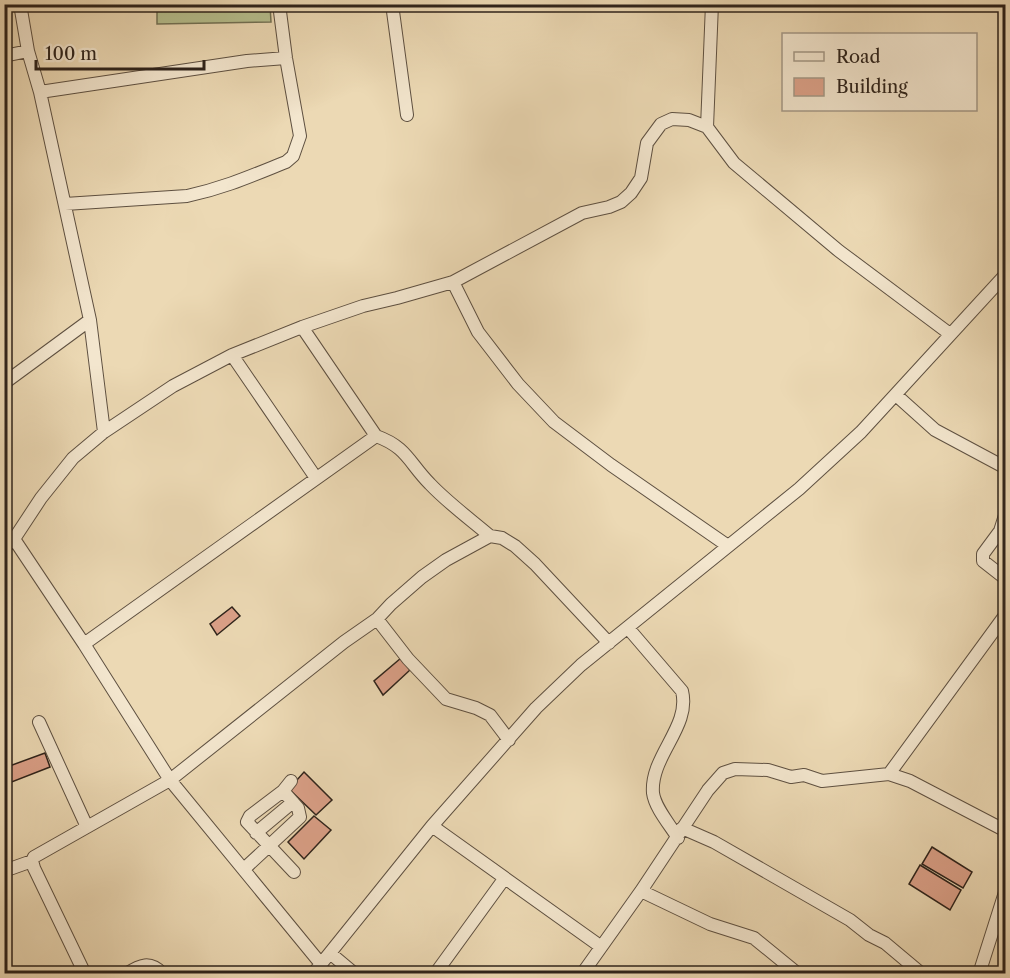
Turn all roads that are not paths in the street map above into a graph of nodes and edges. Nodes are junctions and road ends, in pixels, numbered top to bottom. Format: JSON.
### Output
{"nodes":[{"id":1,"x":20,"y":4,"type":"edge"},
{"id":2,"x":279,"y":4,"type":"edge"},
{"id":3,"x":392,"y":4,"type":"edge"},
{"id":4,"x":712,"y":4,"type":"edge"},
{"id":5,"x":28,"y":51,"type":"junction"},
{"id":6,"x":4,"y":56,"type":"edge"},
{"id":7,"x":286,"y":58,"type":"junction"},
{"id":8,"x":39,"y":92,"type":"junction"},
{"id":9,"x":407,"y":115,"type":"dead end"},
{"id":10,"x":707,"y":127,"type":"junction"},
{"id":11,"x":1005,"y":171,"type":"edge"},
{"id":12,"x":1005,"y":184,"type":"edge"},
{"id":13,"x":64,"y":204,"type":"junction"},
{"id":14,"x":1005,"y":274,"type":"edge"},
{"id":15,"x":453,"y":282,"type":"junction"},
{"id":16,"x":90,"y":321,"type":"junction"},
{"id":17,"x":302,"y":327,"type":"junction"},
{"id":18,"x":950,"y":334,"type":"junction"},
{"id":19,"x":232,"y":355,"type":"junction"},
{"id":20,"x":4,"y":387,"type":"edge"},
{"id":21,"x":896,"y":395,"type":"junction"},
{"id":22,"x":104,"y":432,"type":"junction"},
{"id":23,"x":376,"y":436,"type":"junction"},
{"id":24,"x":1005,"y":468,"type":"edge"},
{"id":25,"x":316,"y":478,"type":"junction"},
{"id":26,"x":1005,"y":512,"type":"edge"},
{"id":27,"x":490,"y":536,"type":"junction"},
{"id":28,"x":9,"y":543,"type":"edge"},
{"id":29,"x":728,"y":546,"type":"junction"},
{"id":30,"x":1005,"y":579,"type":"edge"},
{"id":31,"x":1005,"y":614,"type":"edge"},
{"id":32,"x":377,"y":619,"type":"junction"},
{"id":33,"x":628,"y":628,"type":"junction"},
{"id":34,"x":609,"y":643,"type":"junction"},
{"id":35,"x":84,"y":644,"type":"junction"},
{"id":36,"x":39,"y":722,"type":"dead end"},
{"id":37,"x":509,"y":740,"type":"junction"},
{"id":38,"x":889,"y":774,"type":"junction"},
{"id":39,"x":170,"y":780,"type":"junction"},
{"id":40,"x":293,"y":802,"type":"junction"},
{"id":41,"x":432,"y":826,"type":"junction"},
{"id":42,"x":87,"y":827,"type":"junction"},
{"id":43,"x":1005,"y":831,"type":"edge"},
{"id":44,"x":256,"y":833,"type":"junction"},
{"id":45,"x":680,"y":833,"type":"junction"},
{"id":46,"x":269,"y":847,"type":"junction"},
{"id":47,"x":32,"y":861,"type":"junction"},
{"id":48,"x":244,"y":869,"type":"junction"},
{"id":49,"x":4,"y":871,"type":"edge"},
{"id":50,"x":294,"y":872,"type":"dead end"},
{"id":51,"x":504,"y":879,"type":"junction"},
{"id":52,"x":1005,"y":890,"type":"edge"},
{"id":53,"x":641,"y":891,"type":"junction"},
{"id":54,"x":600,"y":946,"type":"junction"},
{"id":55,"x":330,"y":953,"type":"junction"},
{"id":56,"x":317,"y":969,"type":"edge"},
{"id":57,"x":85,"y":974,"type":"edge"},
{"id":58,"x":126,"y":974,"type":"edge"},
{"id":59,"x":163,"y":974,"type":"edge"},
{"id":60,"x":355,"y":974,"type":"edge"},
{"id":61,"x":435,"y":974,"type":"edge"},
{"id":62,"x":582,"y":974,"type":"edge"},
{"id":63,"x":798,"y":974,"type":"edge"},
{"id":64,"x":922,"y":974,"type":"edge"},
{"id":65,"x":980,"y":974,"type":"edge"}],
"edges":[{"from":1,"to":5,"type":"street"},
{"from":2,"to":7,"type":"street"},
{"from":3,"to":9,"type":"street"},
{"from":4,"to":10,"type":"street"},
{"from":5,"to":6,"type":"street"},
{"from":5,"to":8,"type":"street"},
{"from":7,"to":8,"type":"street"},
{"from":7,"to":13,"type":"street"},
{"from":8,"to":13,"type":"street"},
{"from":10,"to":15,"type":"street"},
{"from":10,"to":18,"type":"street"},
{"from":11,"to":12,"type":"street"},
{"from":13,"to":16,"type":"street"},
{"from":14,"to":18,"type":"street"},
{"from":15,"to":17,"type":"street"},
{"from":15,"to":29,"type":"street"},
{"from":16,"to":20,"type":"street"},
{"from":16,"to":22,"type":"street"},
{"from":17,"to":19,"type":"street"},
{"from":17,"to":23,"type":"street"},
{"from":18,"to":21,"type":"street"},
{"from":19,"to":22,"type":"street"},
{"from":19,"to":25,"type":"street"},
{"from":21,"to":24,"type":"street"},
{"from":21,"to":29,"type":"street"},
{"from":22,"to":28,"type":"street"},
{"from":23,"to":25,"type":"street"},
{"from":23,"to":27,"type":"street"},
{"from":25,"to":35,"type":"street"},
{"from":26,"to":30,"type":"street"},
{"from":27,"to":32,"type":"street"},
{"from":27,"to":34,"type":"street"},
{"from":28,"to":35,"type":"street"},
{"from":29,"to":33,"type":"street"},
{"from":31,"to":38,"type":"street"},
{"from":32,"to":37,"type":"street"},
{"from":32,"to":39,"type":"street"},
{"from":33,"to":34,"type":"street"},
{"from":33,"to":45,"type":"street"},
{"from":34,"to":37,"type":"street"},
{"from":35,"to":39,"type":"street"},
{"from":36,"to":42,"type":"street"},
{"from":37,"to":41,"type":"street"},
{"from":38,"to":43,"type":"street"},
{"from":38,"to":45,"type":"street"},
{"from":39,"to":42,"type":"street"},
{"from":39,"to":48,"type":"street"},
{"from":40,"to":44,"type":"street"},
{"from":40,"to":44,"type":"street"},
{"from":40,"to":46,"type":"street"},
{"from":41,"to":51,"type":"street"},
{"from":41,"to":55,"type":"street"},
{"from":42,"to":47,"type":"street"},
{"from":44,"to":46,"type":"street"},
{"from":45,"to":53,"type":"street"},
{"from":45,"to":64,"type":"street"},
{"from":46,"to":48,"type":"street"},
{"from":46,"to":50,"type":"street"},
{"from":47,"to":49,"type":"street"},
{"from":47,"to":57,"type":"street"},
{"from":48,"to":56,"type":"street"},
{"from":51,"to":54,"type":"street"},
{"from":51,"to":61,"type":"street"},
{"from":52,"to":65,"type":"street"},
{"from":53,"to":54,"type":"street"},
{"from":53,"to":63,"type":"street"},
{"from":54,"to":62,"type":"street"},
{"from":55,"to":56,"type":"street"},
{"from":55,"to":60,"type":"street"},
{"from":58,"to":59,"type":"street"}]}
